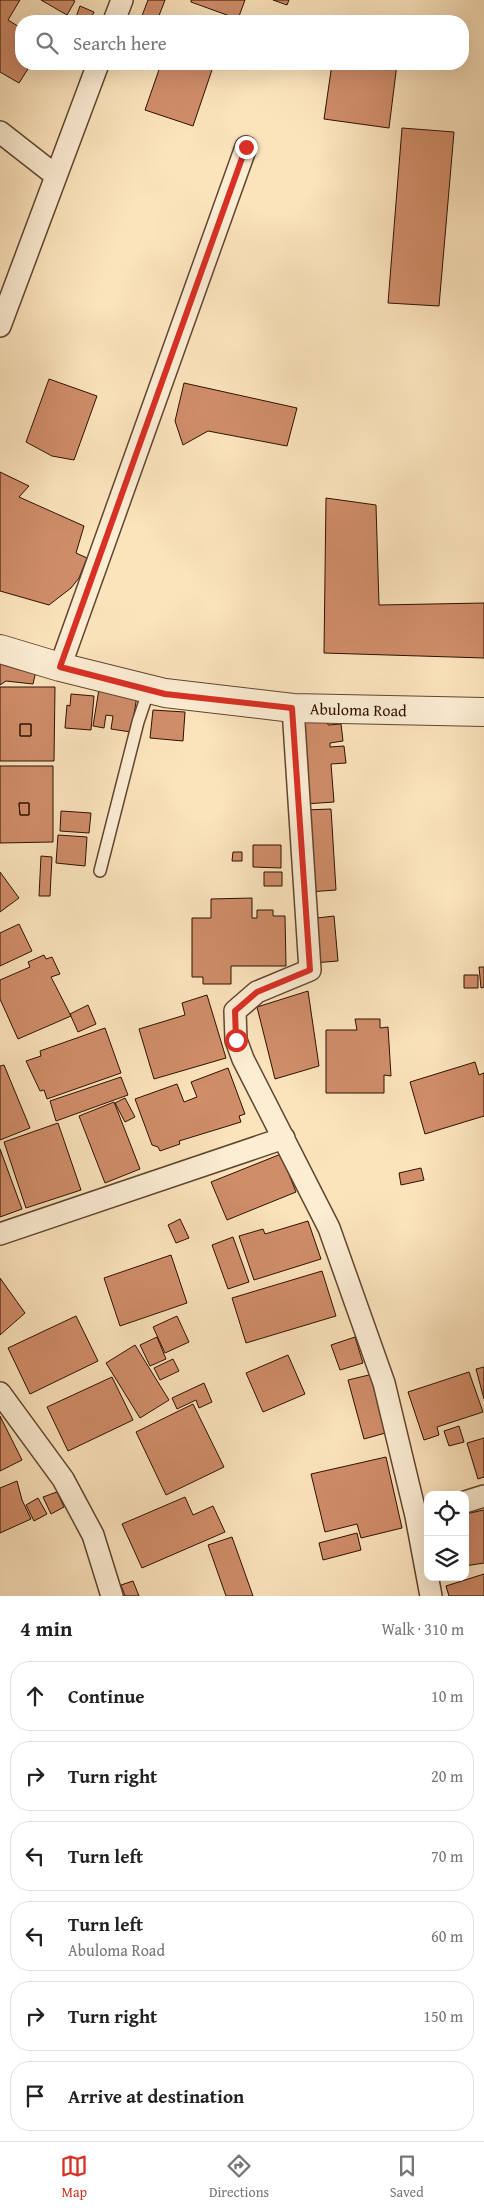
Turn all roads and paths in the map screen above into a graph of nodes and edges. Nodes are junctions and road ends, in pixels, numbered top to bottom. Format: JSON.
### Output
{"nodes":[{"id":1,"x":122,"y":0,"type":"edge"},
{"id":2,"x":116,"y":15,"type":"edge"},
{"id":3,"x":96,"y":70,"type":"edge"},
{"id":4,"x":0,"y":132,"type":"edge"},
{"id":5,"x":246,"y":147,"type":"dead end"},
{"id":6,"x":56,"y":175,"type":"junction"},
{"id":7,"x":0,"y":326,"type":"edge"},
{"id":8,"x":0,"y":649,"type":"edge"},
{"id":9,"x":60,"y":667,"type":"junction"},
{"id":10,"x":149,"y":689,"type":"junction"},
{"id":11,"x":292,"y":708,"type":"junction"},
{"id":12,"x":484,"y":712,"type":"edge"},
{"id":13,"x":100,"y":871,"type":"dead end"},
{"id":14,"x":284,"y":1138,"type":"junction"},
{"id":15,"x":0,"y":1234,"type":"edge"},
{"id":16,"x":0,"y":1393,"type":"edge"},
{"id":17,"x":484,"y":1496,"type":"edge"},
{"id":18,"x":469,"y":1501,"type":"edge"},
{"id":19,"x":422,"y":1515,"type":"edge"},
{"id":20,"x":112,"y":1596,"type":"edge"},
{"id":21,"x":431,"y":1596,"type":"edge"}],
"edges":[{"from":1,"to":2,"type":"street"},
{"from":3,"to":6,"type":"street"},
{"from":4,"to":6,"type":"street"},
{"from":5,"to":9,"type":"street"},
{"from":6,"to":7,"type":"street"},
{"from":8,"to":9,"type":"street","name":"Abuloma Road"},
{"from":9,"to":10,"type":"street","name":"Abuloma Road"},
{"from":10,"to":11,"type":"street","name":"Abuloma Road"},
{"from":10,"to":13,"type":"lane"},
{"from":11,"to":12,"type":"street","name":"Abuloma Road"},
{"from":11,"to":14,"type":"street"},
{"from":14,"to":15,"type":"street"},
{"from":14,"to":19,"type":"street"},
{"from":16,"to":20,"type":"street"},
{"from":17,"to":18,"type":"street"},
{"from":19,"to":21,"type":"street"}]}
